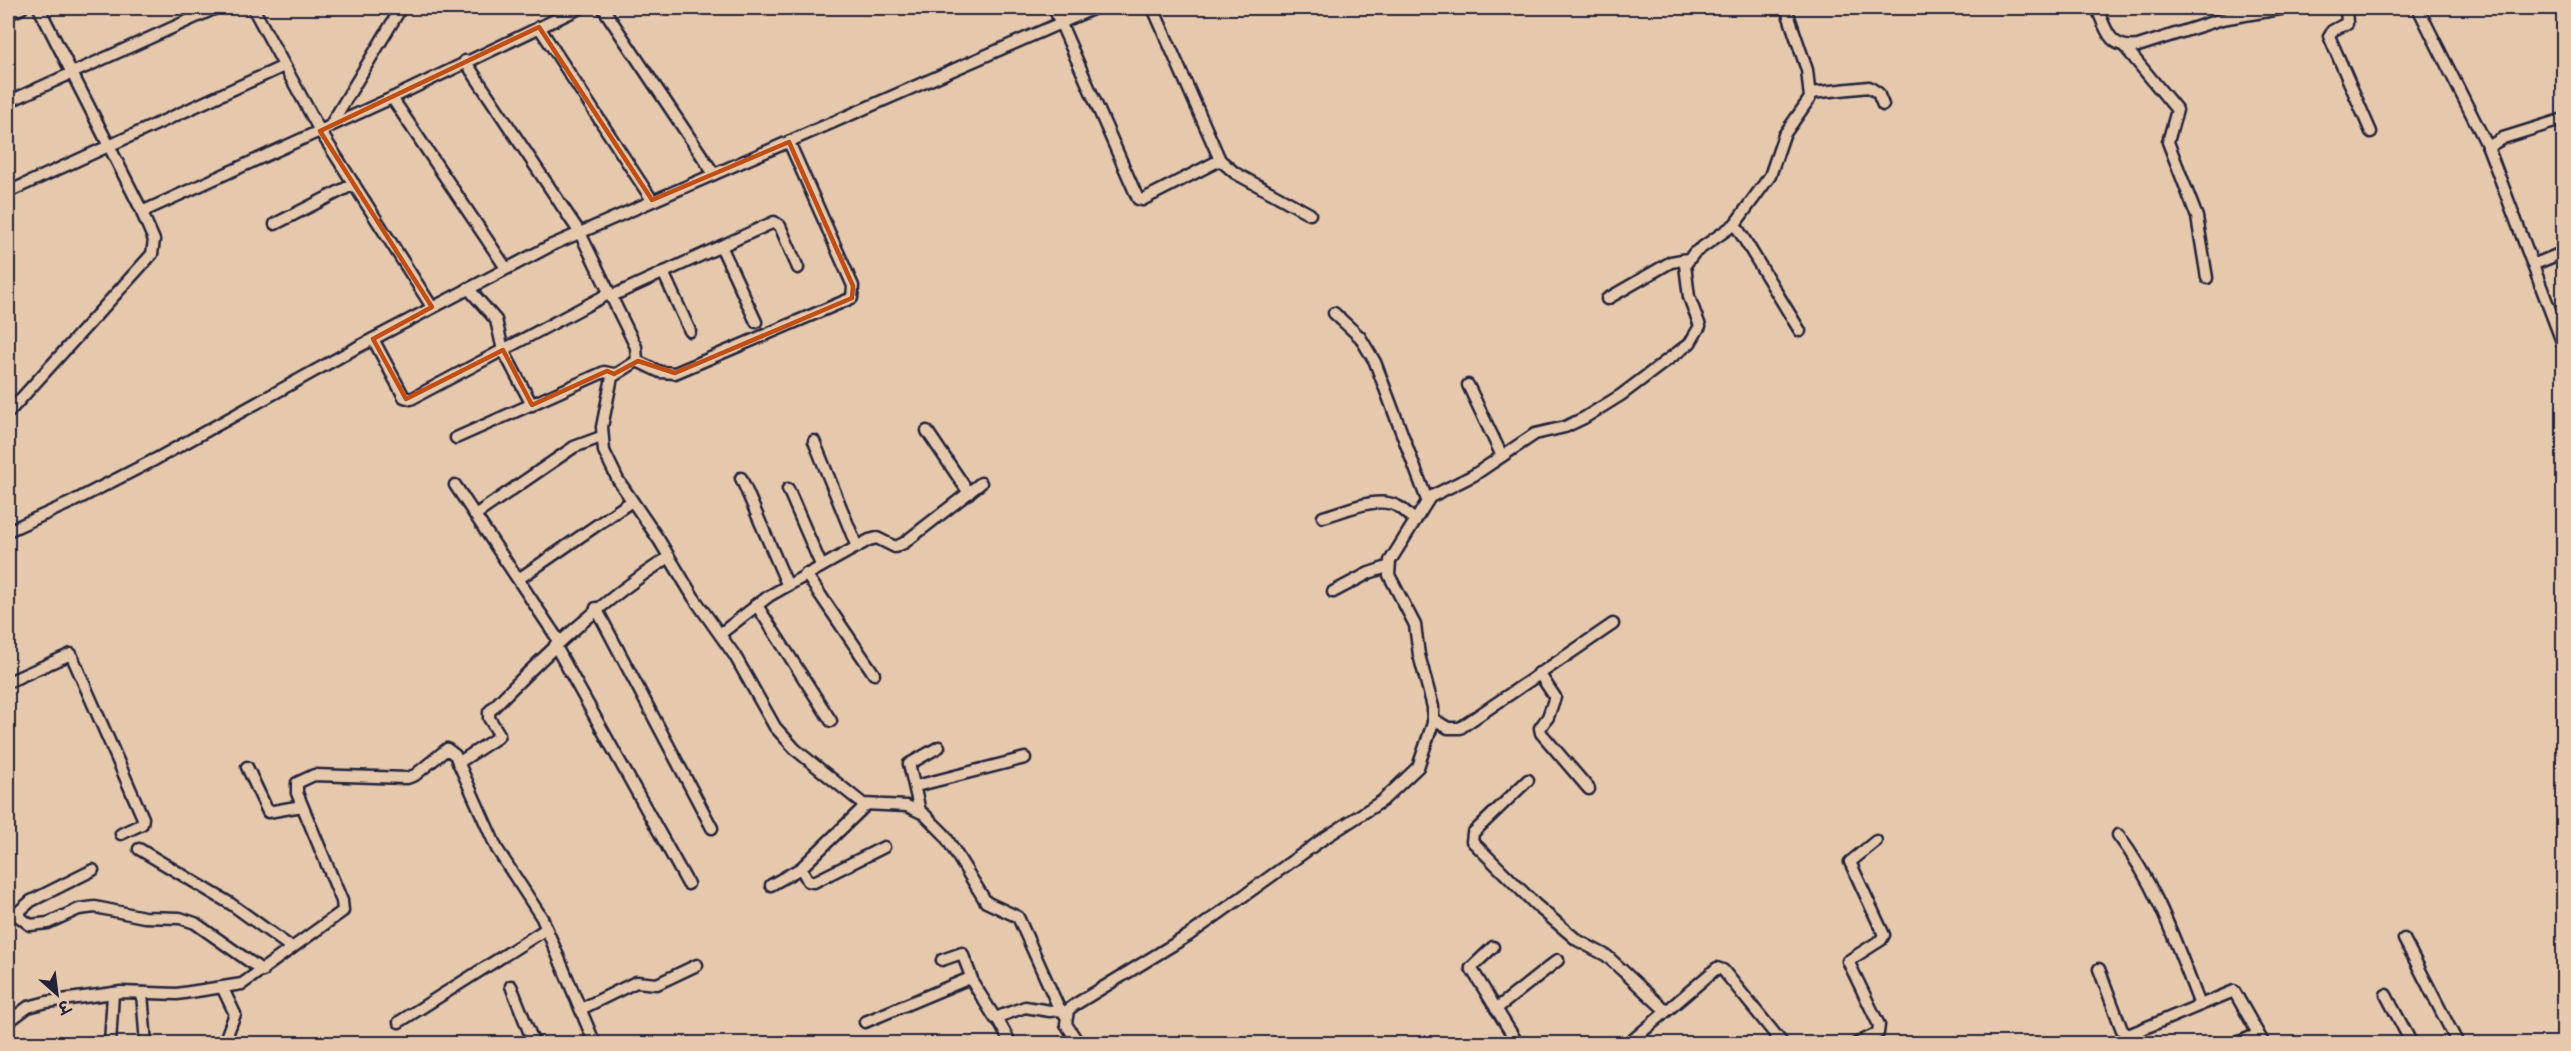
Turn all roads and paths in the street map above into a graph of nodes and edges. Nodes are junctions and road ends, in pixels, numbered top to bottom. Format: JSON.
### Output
{"nodes":[{"id":1,"x":22,"y":8,"type":"edge"},
{"id":2,"x":39,"y":8,"type":"edge"},
{"id":3,"x":216,"y":8,"type":"edge"},
{"id":4,"x":253,"y":8,"type":"edge"},
{"id":5,"x":401,"y":8,"type":"edge"},
{"id":6,"x":580,"y":8,"type":"edge"},
{"id":7,"x":603,"y":8,"type":"edge"},
{"id":8,"x":1054,"y":8,"type":"edge"},
{"id":9,"x":1095,"y":8,"type":"edge"},
{"id":10,"x":1153,"y":8,"type":"edge"},
{"id":11,"x":1786,"y":8,"type":"edge"},
{"id":12,"x":2097,"y":8,"type":"edge"},
{"id":13,"x":2286,"y":8,"type":"edge"},
{"id":14,"x":2346,"y":8,"type":"edge"},
{"id":15,"x":2418,"y":8,"type":"edge"},
{"id":16,"x":8,"y":14,"type":"edge"},
{"id":17,"x":1061,"y":22,"type":"junction"},
{"id":18,"x":539,"y":27,"type":"junction"},
{"id":19,"x":2125,"y":47,"type":"junction"},
{"id":20,"x":465,"y":61,"type":"junction"},
{"id":21,"x":284,"y":66,"type":"junction"},
{"id":22,"x":73,"y":71,"type":"junction"},
{"id":23,"x":1811,"y":93,"type":"junction"},
{"id":24,"x":392,"y":98,"type":"junction"},
{"id":25,"x":8,"y":102,"type":"edge"},
{"id":26,"x":1883,"y":105,"type":"dead end"},
{"id":27,"x":2564,"y":119,"type":"edge"},
{"id":28,"x":325,"y":129,"type":"junction"},
{"id":29,"x":2371,"y":132,"type":"dead end"},
{"id":30,"x":789,"y":142,"type":"junction"},
{"id":31,"x":110,"y":147,"type":"junction"},
{"id":32,"x":2488,"y":147,"type":"junction"},
{"id":33,"x":1220,"y":160,"type":"junction"},
{"id":34,"x":714,"y":174,"type":"junction"},
{"id":35,"x":354,"y":184,"type":"junction"},
{"id":36,"x":8,"y":192,"type":"edge"},
{"id":37,"x":652,"y":200,"type":"junction"},
{"id":38,"x":143,"y":213,"type":"junction"},
{"id":39,"x":1310,"y":214,"type":"dead end"},
{"id":40,"x":275,"y":224,"type":"dead end"},
{"id":41,"x":1735,"y":224,"type":"junction"},
{"id":42,"x":580,"y":233,"type":"junction"},
{"id":43,"x":721,"y":246,"type":"junction"},
{"id":44,"x":2564,"y":252,"type":"edge"},
{"id":45,"x":1688,"y":260,"type":"junction"},
{"id":46,"x":2535,"y":264,"type":"junction"},
{"id":47,"x":506,"y":268,"type":"junction"},
{"id":48,"x":798,"y":268,"type":"dead end"},
{"id":49,"x":663,"y":272,"type":"junction"},
{"id":50,"x":2207,"y":278,"type":"dead end"},
{"id":51,"x":468,"y":288,"type":"junction"},
{"id":52,"x":611,"y":294,"type":"junction"},
{"id":53,"x":1607,"y":299,"type":"dead end"},
{"id":54,"x":432,"y":307,"type":"junction"},
{"id":55,"x":1334,"y":313,"type":"dead end"},
{"id":56,"x":756,"y":322,"type":"dead end"},
{"id":57,"x":1800,"y":330,"type":"dead end"},
{"id":58,"x":690,"y":331,"type":"dead end"},
{"id":59,"x":373,"y":339,"type":"junction"},
{"id":60,"x":2564,"y":347,"type":"edge"},
{"id":61,"x":503,"y":350,"type":"junction"},
{"id":62,"x":637,"y":360,"type":"junction"},
{"id":63,"x":614,"y":374,"type":"junction"},
{"id":64,"x":1468,"y":385,"type":"dead end"},
{"id":65,"x":530,"y":402,"type":"junction"},
{"id":66,"x":8,"y":413,"type":"edge"},
{"id":67,"x":927,"y":431,"type":"dead end"},
{"id":68,"x":601,"y":437,"type":"junction"},
{"id":69,"x":456,"y":438,"type":"dead end"},
{"id":70,"x":814,"y":441,"type":"dead end"},
{"id":71,"x":1502,"y":456,"type":"junction"},
{"id":72,"x":741,"y":478,"type":"dead end"},
{"id":73,"x":981,"y":483,"type":"dead end"},
{"id":74,"x":456,"y":485,"type":"dead end"},
{"id":75,"x":788,"y":489,"type":"dead end"},
{"id":76,"x":969,"y":493,"type":"junction"},
{"id":77,"x":1427,"y":500,"type":"junction"},
{"id":78,"x":632,"y":501,"type":"junction"},
{"id":79,"x":475,"y":515,"type":"junction"},
{"id":80,"x":1323,"y":517,"type":"dead end"},
{"id":81,"x":1415,"y":522,"type":"junction"},
{"id":82,"x":8,"y":531,"type":"edge"},
{"id":83,"x":857,"y":547,"type":"junction"},
{"id":84,"x":669,"y":557,"type":"junction"},
{"id":85,"x":822,"y":565,"type":"junction"},
{"id":86,"x":1387,"y":567,"type":"junction"},
{"id":87,"x":806,"y":574,"type":"junction"},
{"id":88,"x":520,"y":578,"type":"junction"},
{"id":89,"x":787,"y":584,"type":"junction"},
{"id":90,"x":1333,"y":592,"type":"dead end"},
{"id":91,"x":756,"y":604,"type":"junction"},
{"id":92,"x":596,"y":608,"type":"junction"},
{"id":93,"x":1613,"y":624,"type":"dead end"},
{"id":94,"x":720,"y":634,"type":"junction"},
{"id":95,"x":557,"y":643,"type":"junction"},
{"id":96,"x":874,"y":674,"type":"dead end"},
{"id":97,"x":1539,"y":674,"type":"junction"},
{"id":98,"x":8,"y":682,"type":"edge"},
{"id":99,"x":1433,"y":719,"type":"junction"},
{"id":100,"x":831,"y":721,"type":"dead end"},
{"id":101,"x":939,"y":747,"type":"dead end"},
{"id":102,"x":1025,"y":758,"type":"dead end"},
{"id":103,"x":458,"y":763,"type":"junction"},
{"id":104,"x":247,"y":767,"type":"dead end"},
{"id":105,"x":1528,"y":780,"type":"dead end"},
{"id":106,"x":916,"y":786,"type":"junction"},
{"id":107,"x":1589,"y":789,"type":"dead end"},
{"id":108,"x":866,"y":805,"type":"junction"},
{"id":109,"x":302,"y":806,"type":"junction"},
{"id":110,"x":920,"y":811,"type":"junction"},
{"id":111,"x":712,"y":828,"type":"dead end"},
{"id":112,"x":121,"y":834,"type":"dead end"},
{"id":113,"x":2118,"y":835,"type":"dead end"},
{"id":114,"x":1876,"y":841,"type":"dead end"},
{"id":115,"x":884,"y":847,"type":"dead end"},
{"id":116,"x":139,"y":849,"type":"dead end"},
{"id":117,"x":801,"y":868,"type":"junction"},
{"id":118,"x":93,"y":870,"type":"dead end"},
{"id":119,"x":688,"y":884,"type":"dead end"},
{"id":120,"x":771,"y":885,"type":"dead end"},
{"id":121,"x":12,"y":911,"type":"edge"},
{"id":122,"x":546,"y":929,"type":"junction"},
{"id":123,"x":2404,"y":939,"type":"dead end"},
{"id":124,"x":1493,"y":947,"type":"dead end"},
{"id":125,"x":292,"y":948,"type":"junction"},
{"id":126,"x":942,"y":960,"type":"dead end"},
{"id":127,"x":1558,"y":960,"type":"dead end"},
{"id":128,"x":696,"y":965,"type":"dead end"},
{"id":129,"x":2099,"y":969,"type":"dead end"},
{"id":130,"x":262,"y":971,"type":"junction"},
{"id":131,"x":972,"y":979,"type":"junction"},
{"id":132,"x":512,"y":986,"type":"dead end"},
{"id":133,"x":223,"y":989,"type":"junction"},
{"id":134,"x":113,"y":993,"type":"junction"},
{"id":135,"x":142,"y":993,"type":"junction"},
{"id":136,"x":2386,"y":995,"type":"dead end"},
{"id":137,"x":2200,"y":1005,"type":"junction"},
{"id":138,"x":581,"y":1009,"type":"junction"},
{"id":139,"x":1496,"y":1009,"type":"junction"},
{"id":140,"x":1666,"y":1011,"type":"junction"},
{"id":141,"x":1063,"y":1013,"type":"junction"},
{"id":142,"x":997,"y":1018,"type":"junction"},
{"id":143,"x":8,"y":1022,"type":"edge"},
{"id":144,"x":399,"y":1022,"type":"dead end"},
{"id":145,"x":865,"y":1022,"type":"dead end"},
{"id":146,"x":2261,"y":1039,"type":"edge"},
{"id":147,"x":110,"y":1044,"type":"edge"},
{"id":148,"x":146,"y":1044,"type":"edge"},
{"id":149,"x":230,"y":1044,"type":"edge"},
{"id":150,"x":534,"y":1044,"type":"edge"},
{"id":151,"x":595,"y":1044,"type":"edge"},
{"id":152,"x":1011,"y":1044,"type":"edge"},
{"id":153,"x":1079,"y":1044,"type":"edge"},
{"id":154,"x":1518,"y":1044,"type":"edge"},
{"id":155,"x":1628,"y":1044,"type":"edge"},
{"id":156,"x":1783,"y":1044,"type":"edge"},
{"id":157,"x":1856,"y":1044,"type":"edge"},
{"id":158,"x":2235,"y":1044,"type":"edge"},
{"id":159,"x":2412,"y":1044,"type":"edge"},
{"id":160,"x":2458,"y":1044,"type":"edge"}],
"edges":[{"from":1,"to":16,"type":"street"},
{"from":2,"to":22,"type":"street"},
{"from":3,"to":22,"type":"street"},
{"from":4,"to":21,"type":"street"},
{"from":5,"to":28,"type":"street"},
{"from":6,"to":18,"type":"street"},
{"from":7,"to":34,"type":"street"},
{"from":8,"to":17,"type":"street"},
{"from":9,"to":17,"type":"street"},
{"from":10,"to":33,"type":"street"},
{"from":11,"to":23,"type":"street"},
{"from":12,"to":19,"type":"street"},
{"from":13,"to":19,"type":"street"},
{"from":14,"to":29,"type":"street"},
{"from":15,"to":32,"type":"street"},
{"from":17,"to":30,"type":"street"},
{"from":17,"to":33,"type":"street"},
{"from":18,"to":20,"type":"street"},
{"from":18,"to":37,"type":"street"},
{"from":19,"to":50,"type":"street"},
{"from":20,"to":24,"type":"street"},
{"from":20,"to":42,"type":"street"},
{"from":21,"to":28,"type":"street"},
{"from":21,"to":31,"type":"street"},
{"from":22,"to":25,"type":"street"},
{"from":22,"to":31,"type":"street"},
{"from":23,"to":26,"type":"street"},
{"from":23,"to":41,"type":"street"},
{"from":24,"to":28,"type":"street"},
{"from":24,"to":47,"type":"street"},
{"from":27,"to":32,"type":"street"},
{"from":28,"to":35,"type":"street"},
{"from":28,"to":38,"type":"street"},
{"from":30,"to":34,"type":"street"},
{"from":30,"to":62,"type":"street"},
{"from":31,"to":36,"type":"street"},
{"from":31,"to":38,"type":"street"},
{"from":32,"to":46,"type":"street"},
{"from":33,"to":39,"type":"street"},
{"from":34,"to":37,"type":"street"},
{"from":35,"to":40,"type":"street"},
{"from":35,"to":54,"type":"street"},
{"from":37,"to":42,"type":"street"},
{"from":38,"to":66,"type":"street"},
{"from":41,"to":45,"type":"street"},
{"from":41,"to":57,"type":"street"},
{"from":42,"to":47,"type":"street"},
{"from":42,"to":52,"type":"street"},
{"from":43,"to":48,"type":"street"},
{"from":43,"to":49,"type":"street"},
{"from":43,"to":56,"type":"street"},
{"from":44,"to":46,"type":"street"},
{"from":45,"to":53,"type":"street"},
{"from":45,"to":71,"type":"street"},
{"from":46,"to":60,"type":"street"},
{"from":47,"to":51,"type":"street"},
{"from":49,"to":52,"type":"street"},
{"from":49,"to":58,"type":"street"},
{"from":51,"to":54,"type":"street"},
{"from":51,"to":61,"type":"street"},
{"from":52,"to":61,"type":"street"},
{"from":52,"to":62,"type":"street"},
{"from":54,"to":59,"type":"street"},
{"from":55,"to":77,"type":"street"},
{"from":59,"to":61,"type":"street"},
{"from":59,"to":82,"type":"street"},
{"from":61,"to":65,"type":"street"},
{"from":62,"to":63,"type":"street"},
{"from":63,"to":65,"type":"street"},
{"from":63,"to":68,"type":"street"},
{"from":64,"to":71,"type":"street"},
{"from":65,"to":69,"type":"street"},
{"from":67,"to":76,"type":"street"},
{"from":68,"to":78,"type":"street"},
{"from":68,"to":79,"type":"street"},
{"from":70,"to":83,"type":"street"},
{"from":71,"to":77,"type":"street"},
{"from":72,"to":89,"type":"street"},
{"from":73,"to":76,"type":"street"},
{"from":74,"to":79,"type":"street"},
{"from":75,"to":85,"type":"street"},
{"from":76,"to":83,"type":"street"},
{"from":77,"to":81,"type":"street"},
{"from":78,"to":84,"type":"street"},
{"from":78,"to":88,"type":"street"},
{"from":79,"to":88,"type":"street"},
{"from":80,"to":81,"type":"street"},
{"from":81,"to":86,"type":"street"},
{"from":83,"to":85,"type":"street"},
{"from":84,"to":92,"type":"street"},
{"from":84,"to":94,"type":"street"},
{"from":85,"to":87,"type":"street"},
{"from":86,"to":90,"type":"street"},
{"from":86,"to":99,"type":"street"},
{"from":87,"to":89,"type":"street"},
{"from":87,"to":96,"type":"street"},
{"from":88,"to":95,"type":"street"},
{"from":89,"to":91,"type":"street"},
{"from":91,"to":94,"type":"street"},
{"from":91,"to":100,"type":"street"},
{"from":92,"to":95,"type":"street"},
{"from":92,"to":111,"type":"street"},
{"from":93,"to":97,"type":"street"},
{"from":94,"to":108,"type":"street"},
{"from":95,"to":103,"type":"street"},
{"from":95,"to":119,"type":"street"},
{"from":97,"to":99,"type":"street"},
{"from":97,"to":107,"type":"street"},
{"from":98,"to":112,"type":"street"},
{"from":99,"to":141,"type":"street"},
{"from":101,"to":106,"type":"street"},
{"from":102,"to":106,"type":"street"},
{"from":103,"to":109,"type":"street"},
{"from":103,"to":122,"type":"street"},
{"from":104,"to":109,"type":"street"},
{"from":105,"to":140,"type":"street"},
{"from":106,"to":110,"type":"street"},
{"from":108,"to":110,"type":"street"},
{"from":108,"to":117,"type":"street"},
{"from":109,"to":125,"type":"street"},
{"from":110,"to":141,"type":"street"},
{"from":113,"to":137,"type":"street"},
{"from":114,"to":157,"type":"street"},
{"from":115,"to":117,"type":"street"},
{"from":116,"to":125,"type":"street"},
{"from":117,"to":120,"type":"street"},
{"from":118,"to":121,"type":"street"},
{"from":121,"to":130,"type":"street"},
{"from":122,"to":138,"type":"street"},
{"from":122,"to":144,"type":"street"},
{"from":123,"to":160,"type":"street"},
{"from":124,"to":139,"type":"street"},
{"from":125,"to":130,"type":"street"},
{"from":126,"to":131,"type":"street"},
{"from":127,"to":139,"type":"street"},
{"from":128,"to":138,"type":"street"},
{"from":129,"to":137,"type":"street"},
{"from":130,"to":133,"type":"street"},
{"from":131,"to":142,"type":"street"},
{"from":131,"to":145,"type":"street"},
{"from":132,"to":150,"type":"street"},
{"from":133,"to":135,"type":"street"},
{"from":133,"to":149,"type":"street"},
{"from":134,"to":135,"type":"street"},
{"from":134,"to":143,"type":"street"},
{"from":134,"to":147,"type":"street"},
{"from":135,"to":148,"type":"street"},
{"from":136,"to":159,"type":"street"},
{"from":137,"to":146,"type":"street"},
{"from":138,"to":151,"type":"street"},
{"from":139,"to":154,"type":"street"},
{"from":140,"to":155,"type":"street"},
{"from":140,"to":156,"type":"street"},
{"from":141,"to":142,"type":"street"},
{"from":141,"to":153,"type":"street"},
{"from":142,"to":152,"type":"street"},
{"from":146,"to":158,"type":"street"}]}
